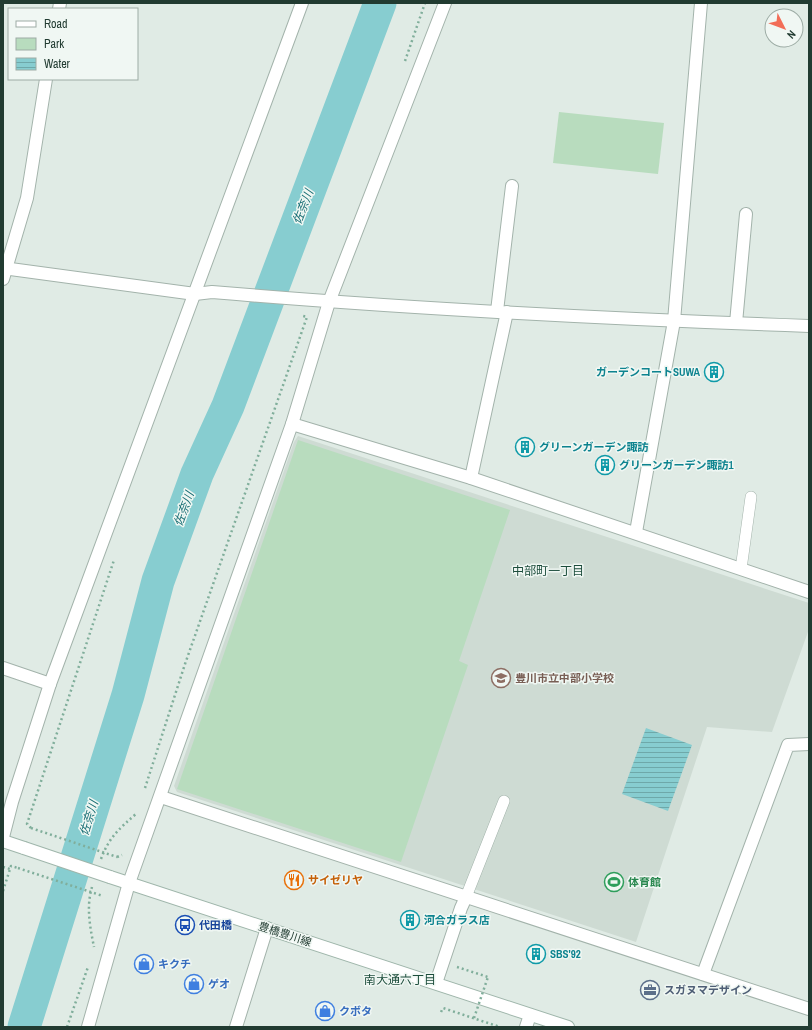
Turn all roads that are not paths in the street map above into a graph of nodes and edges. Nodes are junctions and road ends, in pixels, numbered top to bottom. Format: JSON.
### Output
{"nodes":[{"id":1,"x":302,"y":3,"type":"edge"},
{"id":2,"x":445,"y":3,"type":"edge"},
{"id":3,"x":701,"y":3,"type":"edge"},
{"id":4,"x":46,"y":80,"type":"edge"},
{"id":5,"x":512,"y":186,"type":"dead end"},
{"id":6,"x":746,"y":214,"type":"dead end"},
{"id":7,"x":4,"y":272,"type":"edge"},
{"id":8,"x":194,"y":294,"type":"junction"},
{"id":9,"x":329,"y":302,"type":"junction"},
{"id":10,"x":502,"y":312,"type":"junction"},
{"id":11,"x":674,"y":321,"type":"junction"},
{"id":12,"x":736,"y":323,"type":"junction"},
{"id":13,"x":809,"y":326,"type":"edge"},
{"id":14,"x":292,"y":424,"type":"junction"},
{"id":15,"x":471,"y":478,"type":"junction"},
{"id":16,"x":751,"y":497,"type":"dead end"},
{"id":17,"x":636,"y":532,"type":"junction"},
{"id":18,"x":741,"y":569,"type":"junction"},
{"id":19,"x":809,"y":592,"type":"edge"},
{"id":20,"x":3,"y":668,"type":"edge"},
{"id":21,"x":50,"y":684,"type":"junction"},
{"id":22,"x":809,"y":744,"type":"edge"},
{"id":23,"x":161,"y":797,"type":"junction"},
{"id":24,"x":504,"y":801,"type":"dead end"},
{"id":25,"x":3,"y":837,"type":"edge"},
{"id":26,"x":3,"y":841,"type":"edge"},
{"id":27,"x":129,"y":883,"type":"junction"},
{"id":28,"x":466,"y":896,"type":"junction"},
{"id":29,"x":267,"y":928,"type":"junction"},
{"id":30,"x":703,"y":974,"type":"junction"},
{"id":31,"x":436,"y":983,"type":"junction"},
{"id":32,"x":809,"y":1009,"type":"edge"},
{"id":33,"x":530,"y":1015,"type":"junction"},
{"id":34,"x":88,"y":1027,"type":"edge"},
{"id":35,"x":236,"y":1027,"type":"edge"},
{"id":36,"x":526,"y":1027,"type":"edge"},
{"id":37,"x":568,"y":1027,"type":"edge"}],
"edges":[{"from":1,"to":8,"type":"street"},
{"from":2,"to":9,"type":"street"},
{"from":3,"to":11,"type":"street"},
{"from":4,"to":7,"type":"street"},
{"from":5,"to":10,"type":"street"},
{"from":6,"to":12,"type":"street"},
{"from":7,"to":8,"type":"street"},
{"from":8,"to":9,"type":"street"},
{"from":8,"to":21,"type":"street"},
{"from":9,"to":10,"type":"street"},
{"from":9,"to":14,"type":"street"},
{"from":10,"to":11,"type":"street"},
{"from":10,"to":15,"type":"street"},
{"from":11,"to":12,"type":"street"},
{"from":11,"to":17,"type":"street"},
{"from":12,"to":13,"type":"street"},
{"from":14,"to":15,"type":"street"},
{"from":14,"to":23,"type":"street"},
{"from":15,"to":17,"type":"street"},
{"from":16,"to":18,"type":"lane"},
{"from":17,"to":18,"type":"street"},
{"from":18,"to":19,"type":"street"},
{"from":20,"to":21,"type":"street"},
{"from":21,"to":25,"type":"street"},
{"from":22,"to":30,"type":"street"},
{"from":23,"to":27,"type":"street"},
{"from":23,"to":28,"type":"street"},
{"from":24,"to":28,"type":"lane"},
{"from":26,"to":27,"type":"street","name":"豊橋豊川線","bridge":true},
{"from":27,"to":29,"type":"street","name":"豊橋豊川線"},
{"from":27,"to":34,"type":"street"},
{"from":28,"to":30,"type":"street"},
{"from":28,"to":31,"type":"street"},
{"from":29,"to":31,"type":"street","name":"豊橋豊川線"},
{"from":29,"to":35,"type":"street"},
{"from":30,"to":32,"type":"street"},
{"from":31,"to":33,"type":"street","name":"豊橋豊川線"},
{"from":33,"to":36,"type":"street"},
{"from":33,"to":37,"type":"street","name":"豊橋豊川線"}]}
